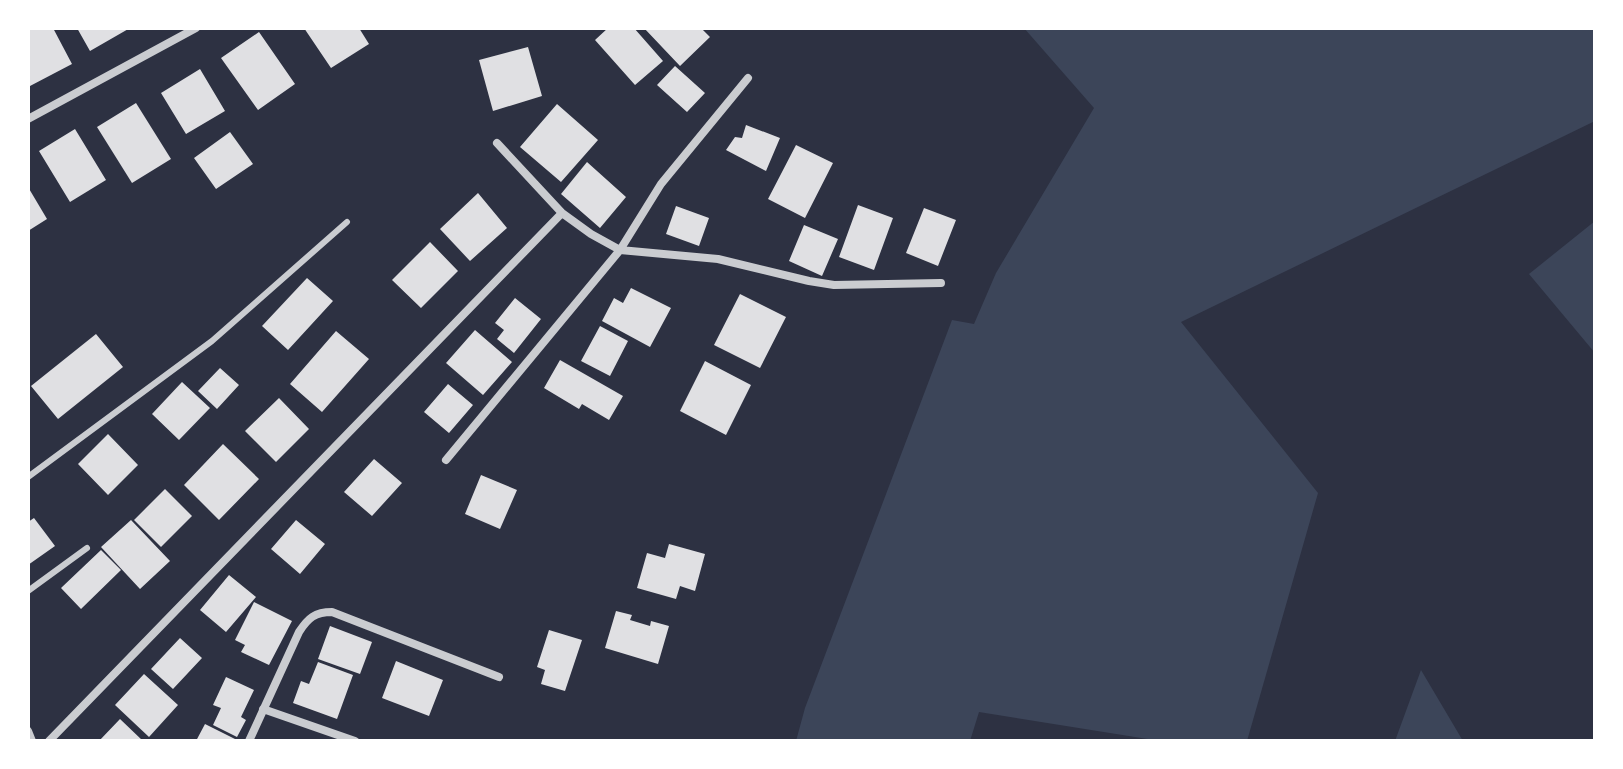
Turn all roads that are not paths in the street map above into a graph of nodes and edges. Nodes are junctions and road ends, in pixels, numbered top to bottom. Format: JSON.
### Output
{"nodes":[{"id":1,"x":169,"y":28,"type":"edge"},
{"id":2,"x":196,"y":28,"type":"edge"},
{"id":3,"x":176,"y":38,"type":"junction"},
{"id":4,"x":748,"y":78,"type":"dead end"},
{"id":5,"x":28,"y":119,"type":"edge"},
{"id":6,"x":497,"y":143,"type":"dead end"},
{"id":7,"x":562,"y":213,"type":"junction"},
{"id":8,"x":347,"y":222,"type":"dead end"},
{"id":9,"x":620,"y":250,"type":"junction"},
{"id":10,"x":941,"y":283,"type":"dead end"},
{"id":11,"x":446,"y":460,"type":"dead end"},
{"id":12,"x":28,"y":477,"type":"edge"},
{"id":13,"x":87,"y":548,"type":"dead end"},
{"id":14,"x":28,"y":591,"type":"edge"},
{"id":15,"x":499,"y":677,"type":"dead end"},
{"id":16,"x":263,"y":709,"type":"junction"},
{"id":17,"x":28,"y":731,"type":"edge"},
{"id":18,"x":32,"y":741,"type":"edge"},
{"id":19,"x":49,"y":741,"type":"edge"},
{"id":20,"x":249,"y":741,"type":"edge"},
{"id":21,"x":355,"y":741,"type":"edge"}],
"edges":[{"from":1,"to":3,"type":"street"},
{"from":2,"to":3,"type":"street"},
{"from":3,"to":5,"type":"street"},
{"from":4,"to":9,"type":"street"},
{"from":6,"to":7,"type":"street"},
{"from":7,"to":9,"type":"street"},
{"from":7,"to":19,"type":"street"},
{"from":8,"to":12,"type":"lane"},
{"from":9,"to":10,"type":"street"},
{"from":9,"to":11,"type":"street"},
{"from":13,"to":14,"type":"lane"},
{"from":15,"to":16,"type":"street"},
{"from":16,"to":20,"type":"street"},
{"from":16,"to":21,"type":"street"},
{"from":17,"to":18,"type":"street"}]}
